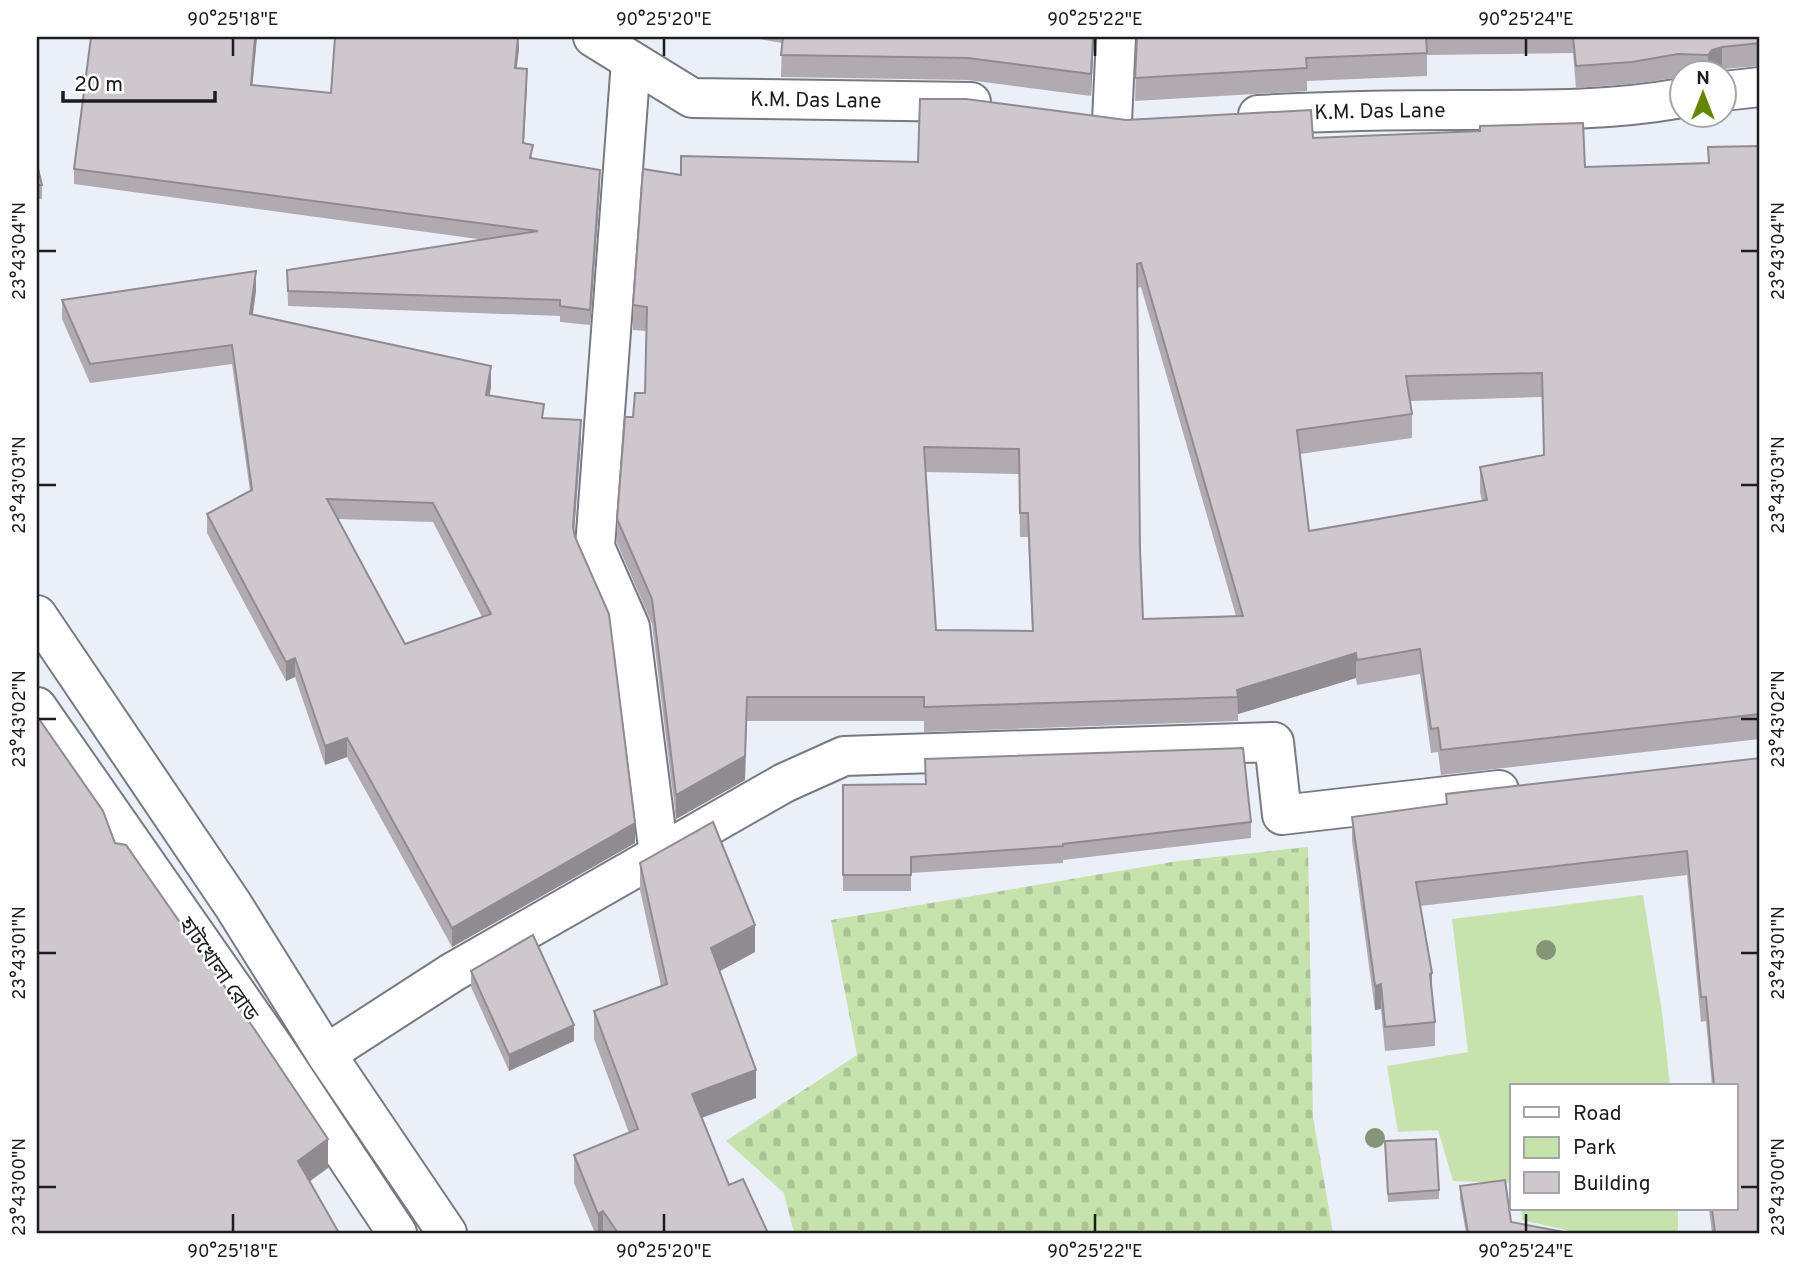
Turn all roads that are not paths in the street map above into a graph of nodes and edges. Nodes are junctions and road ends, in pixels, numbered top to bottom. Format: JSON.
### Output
{"nodes":[{"id":1,"x":593,"y":37,"type":"edge"},
{"id":2,"x":1116,"y":37,"type":"edge"},
{"id":3,"x":631,"y":61,"type":"junction"},
{"id":4,"x":1760,"y":88,"type":"edge"},
{"id":5,"x":1738,"y":89,"type":"edge"},
{"id":6,"x":1668,"y":100,"type":"edge"},
{"id":7,"x":1007,"y":107,"type":"edge"},
{"id":8,"x":1073,"y":116,"type":"edge"},
{"id":9,"x":1230,"y":117,"type":"edge"},
{"id":10,"x":1112,"y":121,"type":"junction"},
{"id":11,"x":1151,"y":121,"type":"edge"},
{"id":12,"x":37,"y":615,"type":"edge"},
{"id":13,"x":37,"y":707,"type":"edge"},
{"id":14,"x":1528,"y":787,"type":"edge"},
{"id":15,"x":659,"y":855,"type":"junction"},
{"id":16,"x":326,"y":1054,"type":"junction"},
{"id":17,"x":397,"y":1233,"type":"edge"},
{"id":18,"x":447,"y":1233,"type":"edge"}],
"edges":[{"from":1,"to":3,"type":"main road","name":"K.M. Das Lane"},
{"from":2,"to":10,"type":"main road"},
{"from":3,"to":7,"type":"main road","name":"K.M. Das Lane"},
{"from":3,"to":15,"type":"main road"},
{"from":4,"to":5,"type":"main road"},
{"from":6,"to":9,"type":"main road","name":"K.M. Das Lane"},
{"from":8,"to":10,"type":"main road"},
{"from":10,"to":11,"type":"main road"},
{"from":12,"to":16,"type":"main road"},
{"from":13,"to":17,"type":"main road","name":"হাটখোলা রোড"},
{"from":14,"to":15,"type":"main road"},
{"from":15,"to":16,"type":"main road"},
{"from":16,"to":18,"type":"main road"}]}
